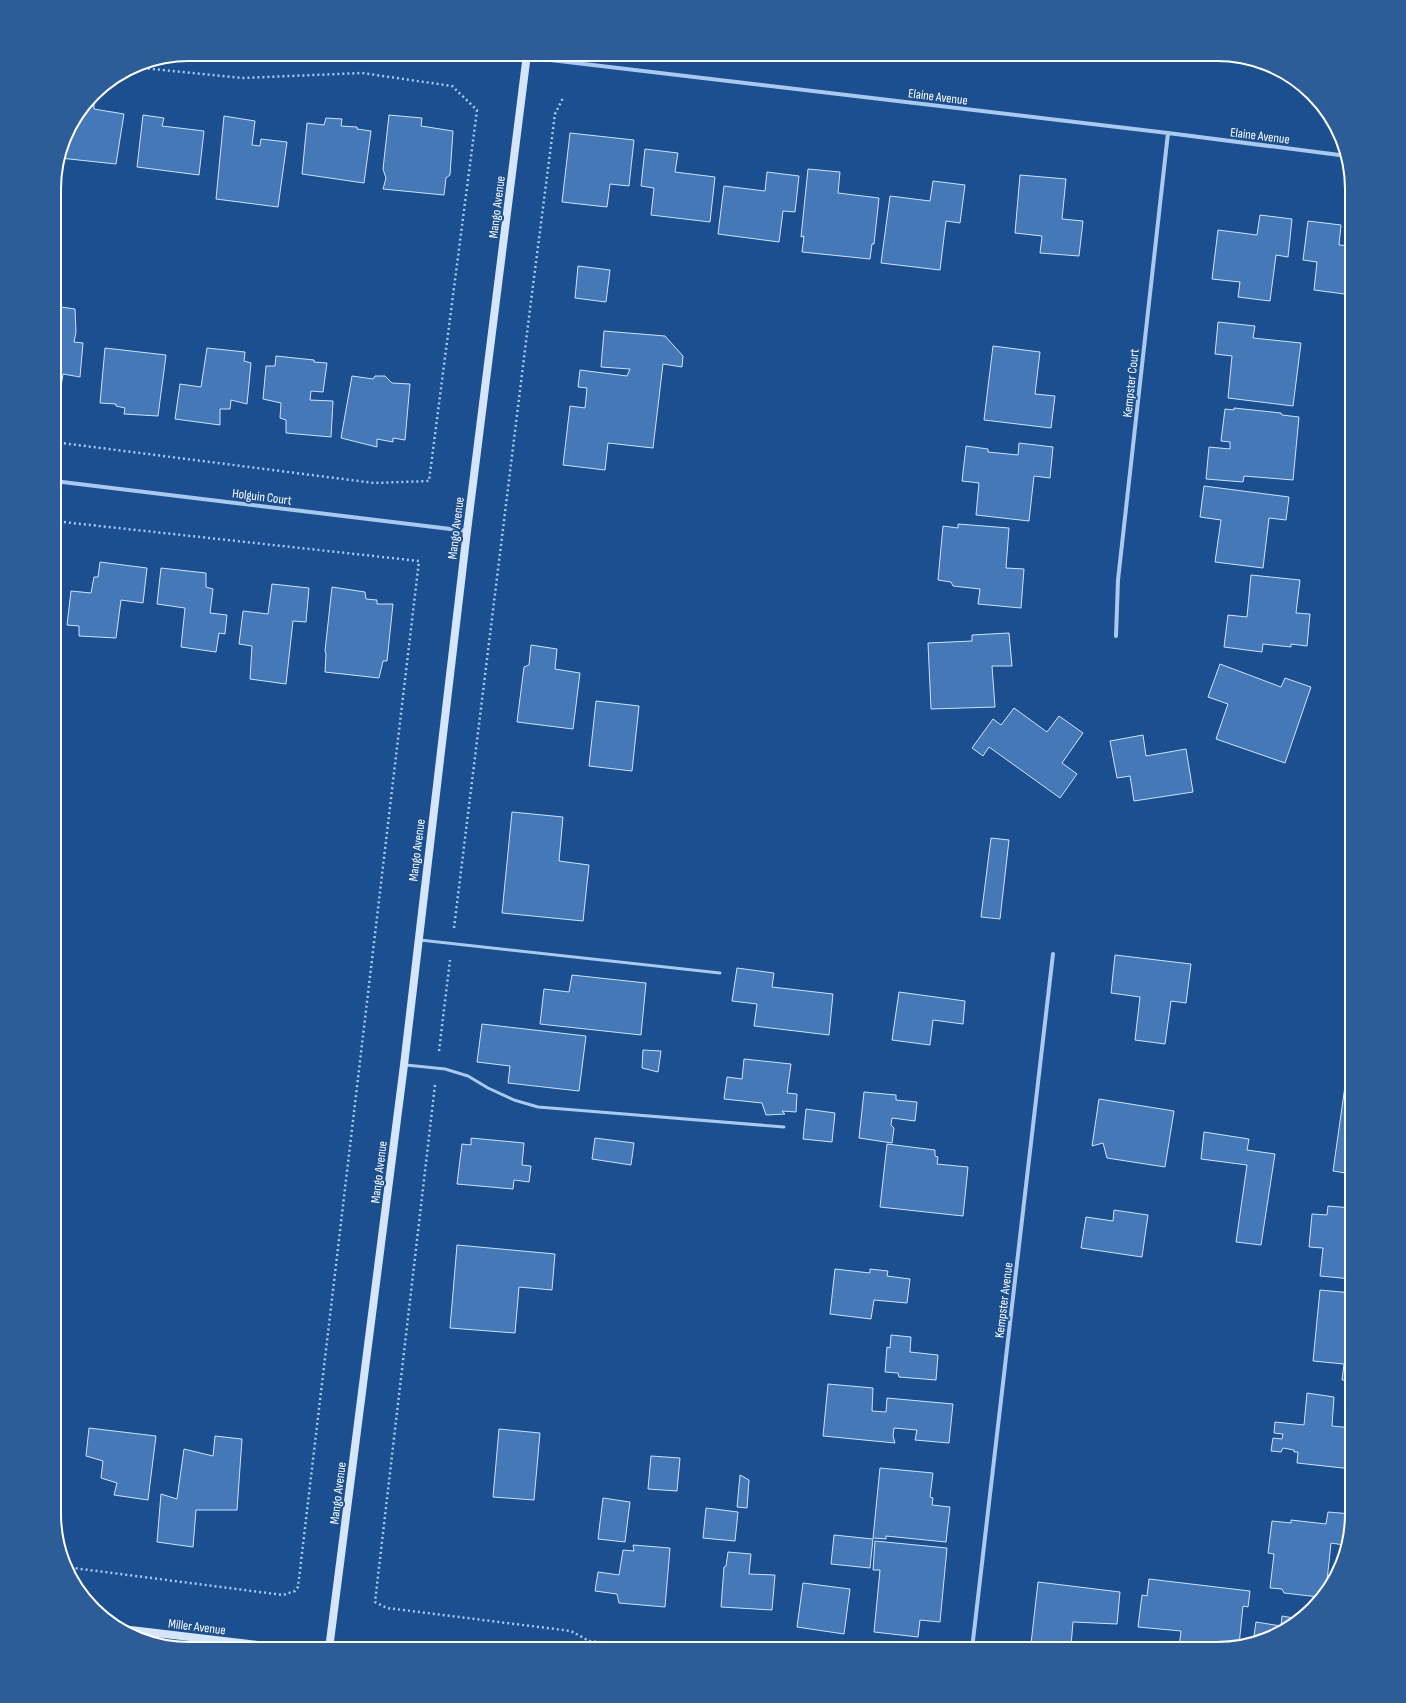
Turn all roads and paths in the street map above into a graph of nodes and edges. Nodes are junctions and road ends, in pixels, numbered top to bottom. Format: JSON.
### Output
{"nodes":[{"id":1,"x":526,"y":61,"type":"edge"},
{"id":2,"x":576,"y":61,"type":"edge"},
{"id":3,"x":147,"y":68,"type":"edge"},
{"id":4,"x":564,"y":98,"type":"dead end"},
{"id":5,"x":1168,"y":133,"type":"junction"},
{"id":6,"x":1341,"y":155,"type":"edge"},
{"id":7,"x":61,"y":443,"type":"edge"},
{"id":8,"x":61,"y":482,"type":"edge"},
{"id":9,"x":61,"y":522,"type":"edge"},
{"id":10,"x":467,"y":531,"type":"junction"},
{"id":11,"x":1116,"y":636,"type":"dead end"},
{"id":12,"x":418,"y":940,"type":"junction"},
{"id":13,"x":452,"y":944,"type":"junction"},
{"id":14,"x":1053,"y":954,"type":"dead end"},
{"id":15,"x":720,"y":973,"type":"dead end"},
{"id":16,"x":404,"y":1065,"type":"junction"},
{"id":17,"x":437,"y":1068,"type":"junction"},
{"id":18,"x":784,"y":1127,"type":"dead end"},
{"id":19,"x":73,"y":1568,"type":"edge"},
{"id":20,"x":138,"y":1631,"type":"edge"},
{"id":21,"x":232,"y":1642,"type":"edge"},
{"id":22,"x":330,"y":1642,"type":"edge"},
{"id":23,"x":598,"y":1642,"type":"edge"},
{"id":24,"x":973,"y":1642,"type":"edge"}],
"edges":[{"from":1,"to":10,"type":"street","name":"Mango Avenue"},
{"from":2,"to":5,"type":"street","name":"Elaine Avenue"},
{"from":3,"to":7,"type":"path"},
{"from":4,"to":13,"type":"path"},
{"from":5,"to":6,"type":"street","name":"Elaine Avenue"},
{"from":5,"to":11,"type":"street","name":"Kempster Court"},
{"from":8,"to":10,"type":"street","name":"Holguin Court"},
{"from":9,"to":19,"type":"path"},
{"from":10,"to":12,"type":"street","name":"Mango Avenue"},
{"from":12,"to":13,"type":"lane"},
{"from":12,"to":16,"type":"street","name":"Mango Avenue"},
{"from":13,"to":15,"type":"lane"},
{"from":13,"to":17,"type":"path"},
{"from":14,"to":24,"type":"street","name":"Kempster Avenue"},
{"from":16,"to":17,"type":"lane"},
{"from":16,"to":22,"type":"street","name":"Mango Avenue"},
{"from":17,"to":18,"type":"lane"},
{"from":17,"to":23,"type":"path"},
{"from":20,"to":21,"type":"street","name":"Miller Avenue"}]}
